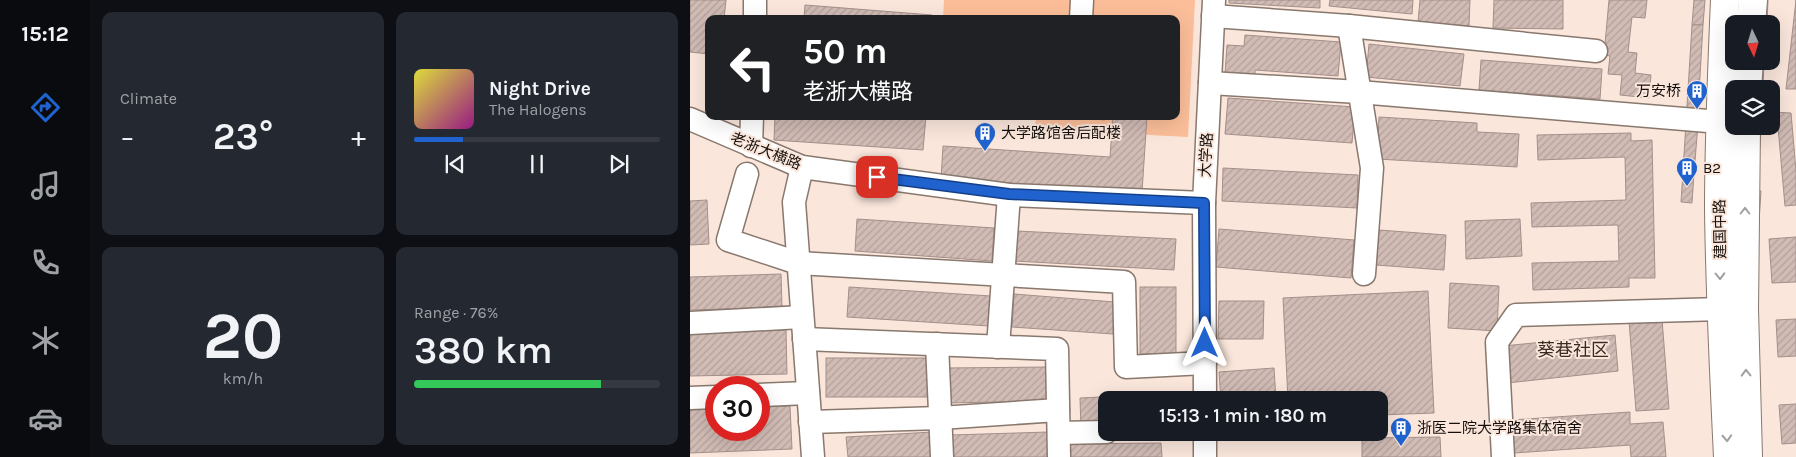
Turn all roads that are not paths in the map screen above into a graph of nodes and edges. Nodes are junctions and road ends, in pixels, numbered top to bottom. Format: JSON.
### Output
{"nodes":[{"id":1,"x":755,"y":0,"type":"edge"},
{"id":2,"x":1082,"y":0,"type":"edge"},
{"id":3,"x":1726,"y":0,"type":"edge"},
{"id":4,"x":1752,"y":0,"type":"edge"},
{"id":5,"x":1214,"y":8,"type":"edge"},
{"id":6,"x":755,"y":15,"type":"edge"},
{"id":7,"x":1081,"y":15,"type":"edge"},
{"id":8,"x":1751,"y":15,"type":"edge"},
{"id":9,"x":1348,"y":26,"type":"junction"},
{"id":10,"x":1596,"y":52,"type":"dead end"},
{"id":11,"x":1731,"y":80,"type":"edge"},
{"id":12,"x":1210,"y":83,"type":"junction"},
{"id":13,"x":1359,"y":92,"type":"junction"},
{"id":14,"x":690,"y":119,"type":"edge"},
{"id":15,"x":752,"y":120,"type":"edge"},
{"id":16,"x":1725,"y":122,"type":"edge"},
{"id":17,"x":1732,"y":135,"type":"edge"},
{"id":18,"x":1734,"y":135,"type":"edge"},
{"id":19,"x":751,"y":146,"type":"junction"},
{"id":20,"x":802,"y":166,"type":"junction"},
{"id":21,"x":747,"y":174,"type":"dead end"},
{"id":22,"x":1009,"y":194,"type":"junction"},
{"id":23,"x":1204,"y":203,"type":"junction"},
{"id":24,"x":798,"y":263,"type":"junction"},
{"id":25,"x":1364,"y":274,"type":"dead end"},
{"id":26,"x":1003,"y":275,"type":"junction"},
{"id":27,"x":1721,"y":309,"type":"junction"},
{"id":28,"x":690,"y":323,"type":"edge"},
{"id":29,"x":803,"y":328,"type":"junction"},
{"id":30,"x":937,"y":344,"type":"junction"},
{"id":31,"x":998,"y":347,"type":"junction"},
{"id":32,"x":1205,"y":363,"type":"junction"},
{"id":33,"x":1205,"y":391,"type":"edge"},
{"id":34,"x":808,"y":393,"type":"junction"},
{"id":35,"x":770,"y":395,"type":"edge"},
{"id":36,"x":705,"y":397,"type":"edge"},
{"id":37,"x":690,"y":398,"type":"edge"},
{"id":38,"x":1058,"y":410,"type":"junction"},
{"id":39,"x":940,"y":418,"type":"junction"},
{"id":40,"x":810,"y":422,"type":"junction"},
{"id":41,"x":1098,"y":432,"type":"edge"},
{"id":42,"x":1059,"y":433,"type":"junction"},
{"id":43,"x":1205,"y":441,"type":"edge"},
{"id":44,"x":813,"y":457,"type":"edge"},
{"id":45,"x":942,"y":457,"type":"edge"},
{"id":46,"x":1059,"y":457,"type":"edge"},
{"id":47,"x":1205,"y":457,"type":"edge"},
{"id":48,"x":1503,"y":457,"type":"edge"},
{"id":49,"x":1728,"y":457,"type":"edge"},
{"id":50,"x":1748,"y":457,"type":"edge"}],
"edges":[{"from":1,"to":6,"type":"street"},
{"from":2,"to":7,"type":"street"},
{"from":3,"to":11,"type":"main road","name":"建国中路"},
{"from":4,"to":8,"type":"main road"},
{"from":5,"to":9,"type":"street"},
{"from":5,"to":12,"type":"street","name":"大学路"},
{"from":9,"to":10,"type":"street"},
{"from":9,"to":13,"type":"street"},
{"from":12,"to":13,"type":"street"},
{"from":12,"to":23,"type":"street","name":"大学路"},
{"from":13,"to":16,"type":"street"},
{"from":13,"to":25,"type":"street"},
{"from":14,"to":19,"type":"street","name":"老浙大横路"},
{"from":15,"to":19,"type":"street"},
{"from":17,"to":27,"type":"main road","name":"建国中路","one_way":true},
{"from":50,"to":18,"type":"main road","name":"建国中路","one_way":true},
{"from":19,"to":20,"type":"street","name":"老浙大横路"},
{"from":20,"to":22,"type":"street","name":"老浙大横路"},
{"from":20,"to":24,"type":"street"},
{"from":21,"to":24,"type":"street"},
{"from":22,"to":23,"type":"street","name":"老浙大横路"},
{"from":22,"to":26,"type":"street"},
{"from":23,"to":32,"type":"street","name":"大学路"},
{"from":24,"to":26,"type":"street"},
{"from":24,"to":29,"type":"street"},
{"from":26,"to":31,"type":"street"},
{"from":26,"to":32,"type":"street"},
{"from":27,"to":48,"type":"street"},
{"from":27,"to":49,"type":"main road","name":"建国中路","one_way":true},
{"from":28,"to":29,"type":"street"},
{"from":29,"to":30,"type":"street"},
{"from":29,"to":34,"type":"street"},
{"from":30,"to":31,"type":"street"},
{"from":30,"to":39,"type":"street"},
{"from":31,"to":38,"type":"street"},
{"from":32,"to":33,"type":"street","name":"大学路"},
{"from":34,"to":35,"type":"street"},
{"from":34,"to":40,"type":"street"},
{"from":36,"to":37,"type":"street"},
{"from":38,"to":39,"type":"street"},
{"from":38,"to":42,"type":"street"},
{"from":39,"to":40,"type":"street"},
{"from":39,"to":45,"type":"street"},
{"from":40,"to":44,"type":"street"},
{"from":41,"to":42,"type":"street"},
{"from":42,"to":46,"type":"street"},
{"from":43,"to":47,"type":"street"}]}
